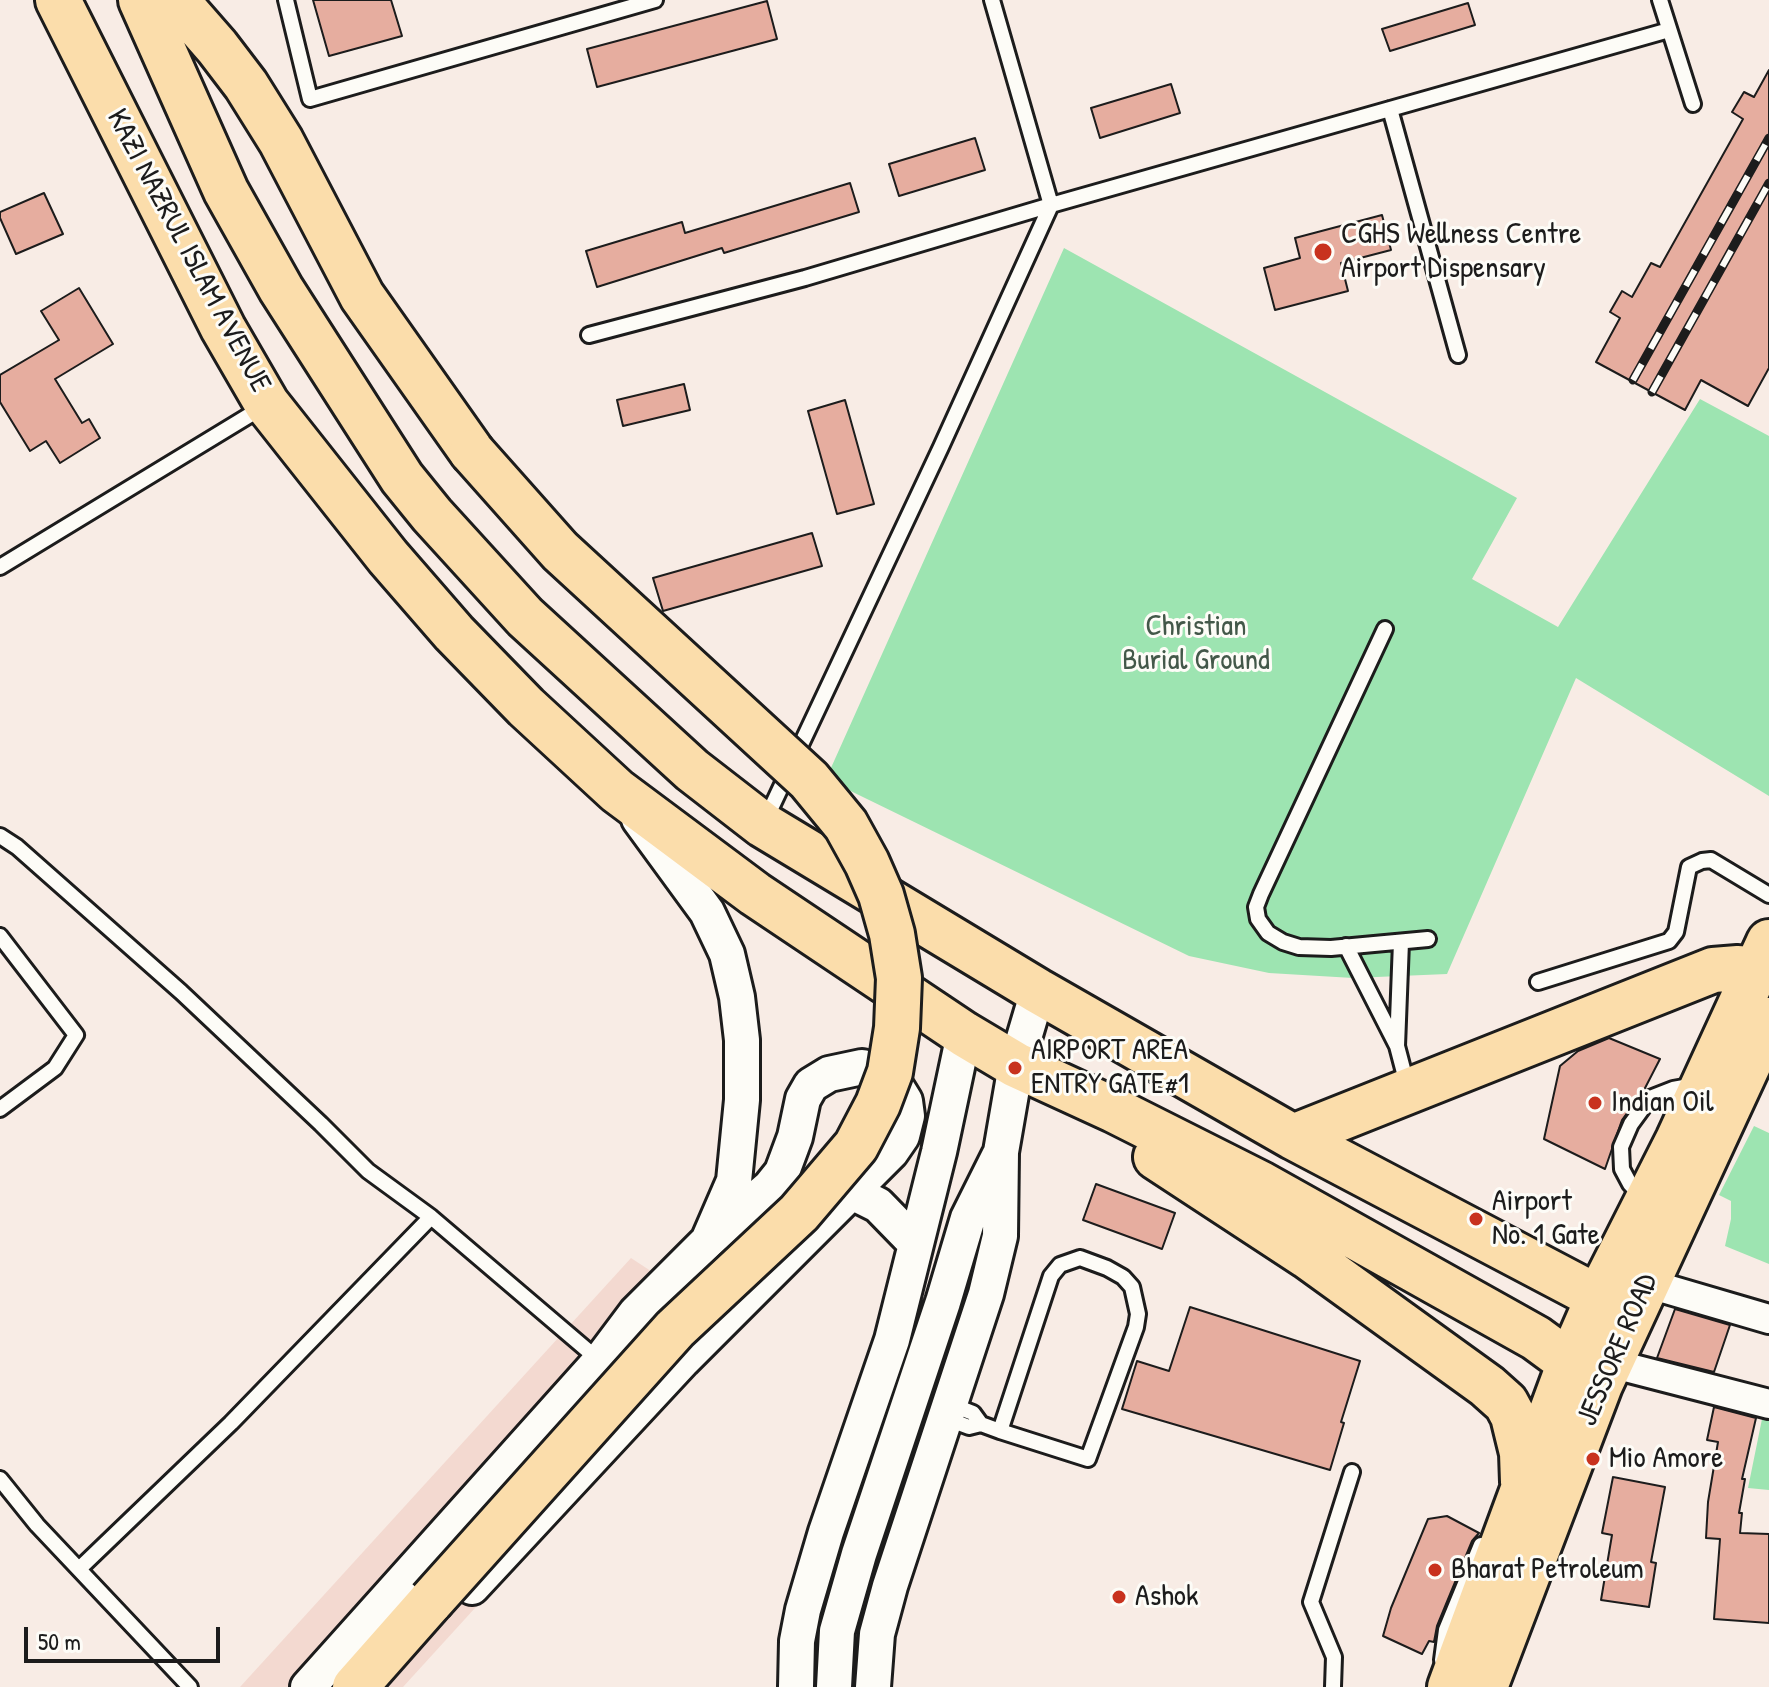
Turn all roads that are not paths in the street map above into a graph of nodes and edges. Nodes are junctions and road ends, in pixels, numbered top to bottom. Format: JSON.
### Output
{"nodes":[{"id":1,"x":58,"y":0,"type":"edge"},
{"id":2,"x":141,"y":0,"type":"edge"},
{"id":3,"x":176,"y":0,"type":"edge"},
{"id":4,"x":286,"y":0,"type":"edge"},
{"id":5,"x":655,"y":0,"type":"edge"},
{"id":6,"x":992,"y":0,"type":"edge"},
{"id":7,"x":1660,"y":0,"type":"edge"},
{"id":8,"x":1669,"y":30,"type":"junction"},
{"id":9,"x":1693,"y":104,"type":"dead end"},
{"id":10,"x":1390,"y":109,"type":"junction"},
{"id":11,"x":1051,"y":205,"type":"junction"},
{"id":12,"x":589,"y":335,"type":"dead end"},
{"id":13,"x":1458,"y":355,"type":"dead end"},
{"id":14,"x":267,"y":404,"type":"junction"},
{"id":15,"x":0,"y":567,"type":"edge"},
{"id":16,"x":1385,"y":629,"type":"dead end"},
{"id":17,"x":617,"y":791,"type":"junction"},
{"id":18,"x":763,"y":825,"type":"junction"},
{"id":19,"x":0,"y":836,"type":"edge"},
{"id":20,"x":1769,"y":895,"type":"edge"},
{"id":21,"x":0,"y":936,"type":"edge"},
{"id":22,"x":1428,"y":939,"type":"dead end"},
{"id":23,"x":1401,"y":942,"type":"junction"},
{"id":24,"x":1346,"y":946,"type":"junction"},
{"id":25,"x":1762,"y":958,"type":"edge"},
{"id":26,"x":1538,"y":982,"type":"dead end"},
{"id":27,"x":1038,"y":991,"type":"junction"},
{"id":28,"x":1769,"y":1020,"type":"edge"},
{"id":29,"x":964,"y":1034,"type":"junction"},
{"id":30,"x":1397,"y":1046,"type":"junction"},
{"id":31,"x":1016,"y":1065,"type":"junction"},
{"id":32,"x":1409,"y":1091,"type":"junction"},
{"id":33,"x":0,"y":1109,"type":"edge"},
{"id":34,"x":1114,"y":1110,"type":"junction"},
{"id":35,"x":1293,"y":1137,"type":"junction"},
{"id":36,"x":1001,"y":1152,"type":"junction"},
{"id":37,"x":852,"y":1192,"type":"junction"},
{"id":38,"x":431,"y":1217,"type":"junction"},
{"id":39,"x":708,"y":1241,"type":"junction"},
{"id":40,"x":915,"y":1243,"type":"junction"},
{"id":41,"x":1625,"y":1299,"type":"junction"},
{"id":42,"x":1769,"y":1319,"type":"edge"},
{"id":43,"x":600,"y":1361,"type":"junction"},
{"id":44,"x":1594,"y":1370,"type":"junction"},
{"id":45,"x":1769,"y":1404,"type":"edge"},
{"id":46,"x":948,"y":1411,"type":"junction"},
{"id":47,"x":1000,"y":1431,"type":"junction"},
{"id":48,"x":1352,"y":1472,"type":"dead end"},
{"id":49,"x":0,"y":1479,"type":"edge"},
{"id":50,"x":1518,"y":1504,"type":"junction"},
{"id":51,"x":79,"y":1569,"type":"junction"},
{"id":52,"x":1462,"y":1685,"type":"edge"},
{"id":53,"x":190,"y":1687,"type":"edge"},
{"id":54,"x":308,"y":1687,"type":"edge"},
{"id":55,"x":355,"y":1687,"type":"edge"},
{"id":56,"x":379,"y":1687,"type":"edge"},
{"id":57,"x":796,"y":1687,"type":"edge"},
{"id":58,"x":834,"y":1687,"type":"edge"},
{"id":59,"x":873,"y":1687,"type":"edge"},
{"id":60,"x":1333,"y":1687,"type":"edge"}],
"edges":[{"from":1,"to":14,"type":"main road","name":"KAZI NAZRUL ISLAM AVENUE"},
{"from":2,"to":18,"type":"main road"},
{"from":3,"to":55,"type":"main road","bridge":true},
{"from":4,"to":5,"type":"lane"},
{"from":6,"to":11,"type":"lane"},
{"from":7,"to":8,"type":"lane"},
{"from":8,"to":9,"type":"lane"},
{"from":8,"to":10,"type":"lane"},
{"from":10,"to":11,"type":"lane"},
{"from":10,"to":13,"type":"lane"},
{"from":11,"to":12,"type":"lane"},
{"from":11,"to":18,"type":"lane"},
{"from":14,"to":15,"type":"lane"},
{"from":14,"to":17,"type":"main road","name":"KAZI NAZRUL ISLAM AVENUE"},
{"from":16,"to":24,"type":"lane"},
{"from":17,"to":29,"type":"main road","name":"KAZI NAZRUL ISLAM AVENUE"},
{"from":17,"to":39,"type":"street"},
{"from":18,"to":27,"type":"main road"},
{"from":19,"to":38,"type":"lane"},
{"from":20,"to":26,"type":"lane"},
{"from":21,"to":33,"type":"lane"},
{"from":22,"to":23,"type":"lane"},
{"from":23,"to":24,"type":"lane"},
{"from":23,"to":30,"type":"lane"},
{"from":24,"to":30,"type":"lane"},
{"from":25,"to":32,"type":"main road"},
{"from":25,"to":41,"type":"main road","name":"JESSORE ROAD"},
{"from":27,"to":31,"type":"street"},
{"from":27,"to":35,"type":"main road"},
{"from":28,"to":41,"type":"main road","name":"JESSORE ROAD"},
{"from":29,"to":31,"type":"main road","name":"KAZI NAZRUL ISLAM AVENUE"},
{"from":29,"to":40,"type":"street"},
{"from":30,"to":32,"type":"lane"},
{"from":31,"to":34,"type":"main road","name":"KAZI NAZRUL ISLAM AVENUE"},
{"from":31,"to":36,"type":"street"},
{"from":32,"to":35,"type":"main road"},
{"from":34,"to":44,"type":"main road","name":"KAZI NAZRUL ISLAM AVENUE"},
{"from":34,"to":50,"type":"main road"},
{"from":35,"to":41,"type":"main road"},
{"from":36,"to":46,"type":"street"},
{"from":36,"to":58,"type":"street"},
{"from":37,"to":39,"type":"street"},
{"from":37,"to":40,"type":"street"},
{"from":37,"to":56,"type":"street"},
{"from":38,"to":43,"type":"lane"},
{"from":38,"to":51,"type":"lane"},
{"from":39,"to":43,"type":"street"},
{"from":40,"to":57,"type":"street"},
{"from":41,"to":42,"type":"street"},
{"from":41,"to":44,"type":"main road"},
{"from":43,"to":54,"type":"street"},
{"from":44,"to":45,"type":"street"},
{"from":44,"to":50,"type":"main road","name":"JESSORE ROAD"},
{"from":44,"to":52,"type":"main road","name":"JESSORE ROAD"},
{"from":46,"to":47,"type":"lane"},
{"from":46,"to":59,"type":"street"},
{"from":47,"to":47,"type":"lane"},
{"from":48,"to":60,"type":"lane"},
{"from":49,"to":51,"type":"lane"},
{"from":50,"to":52,"type":"main road","name":"JESSORE ROAD"},
{"from":51,"to":53,"type":"lane"}]}
